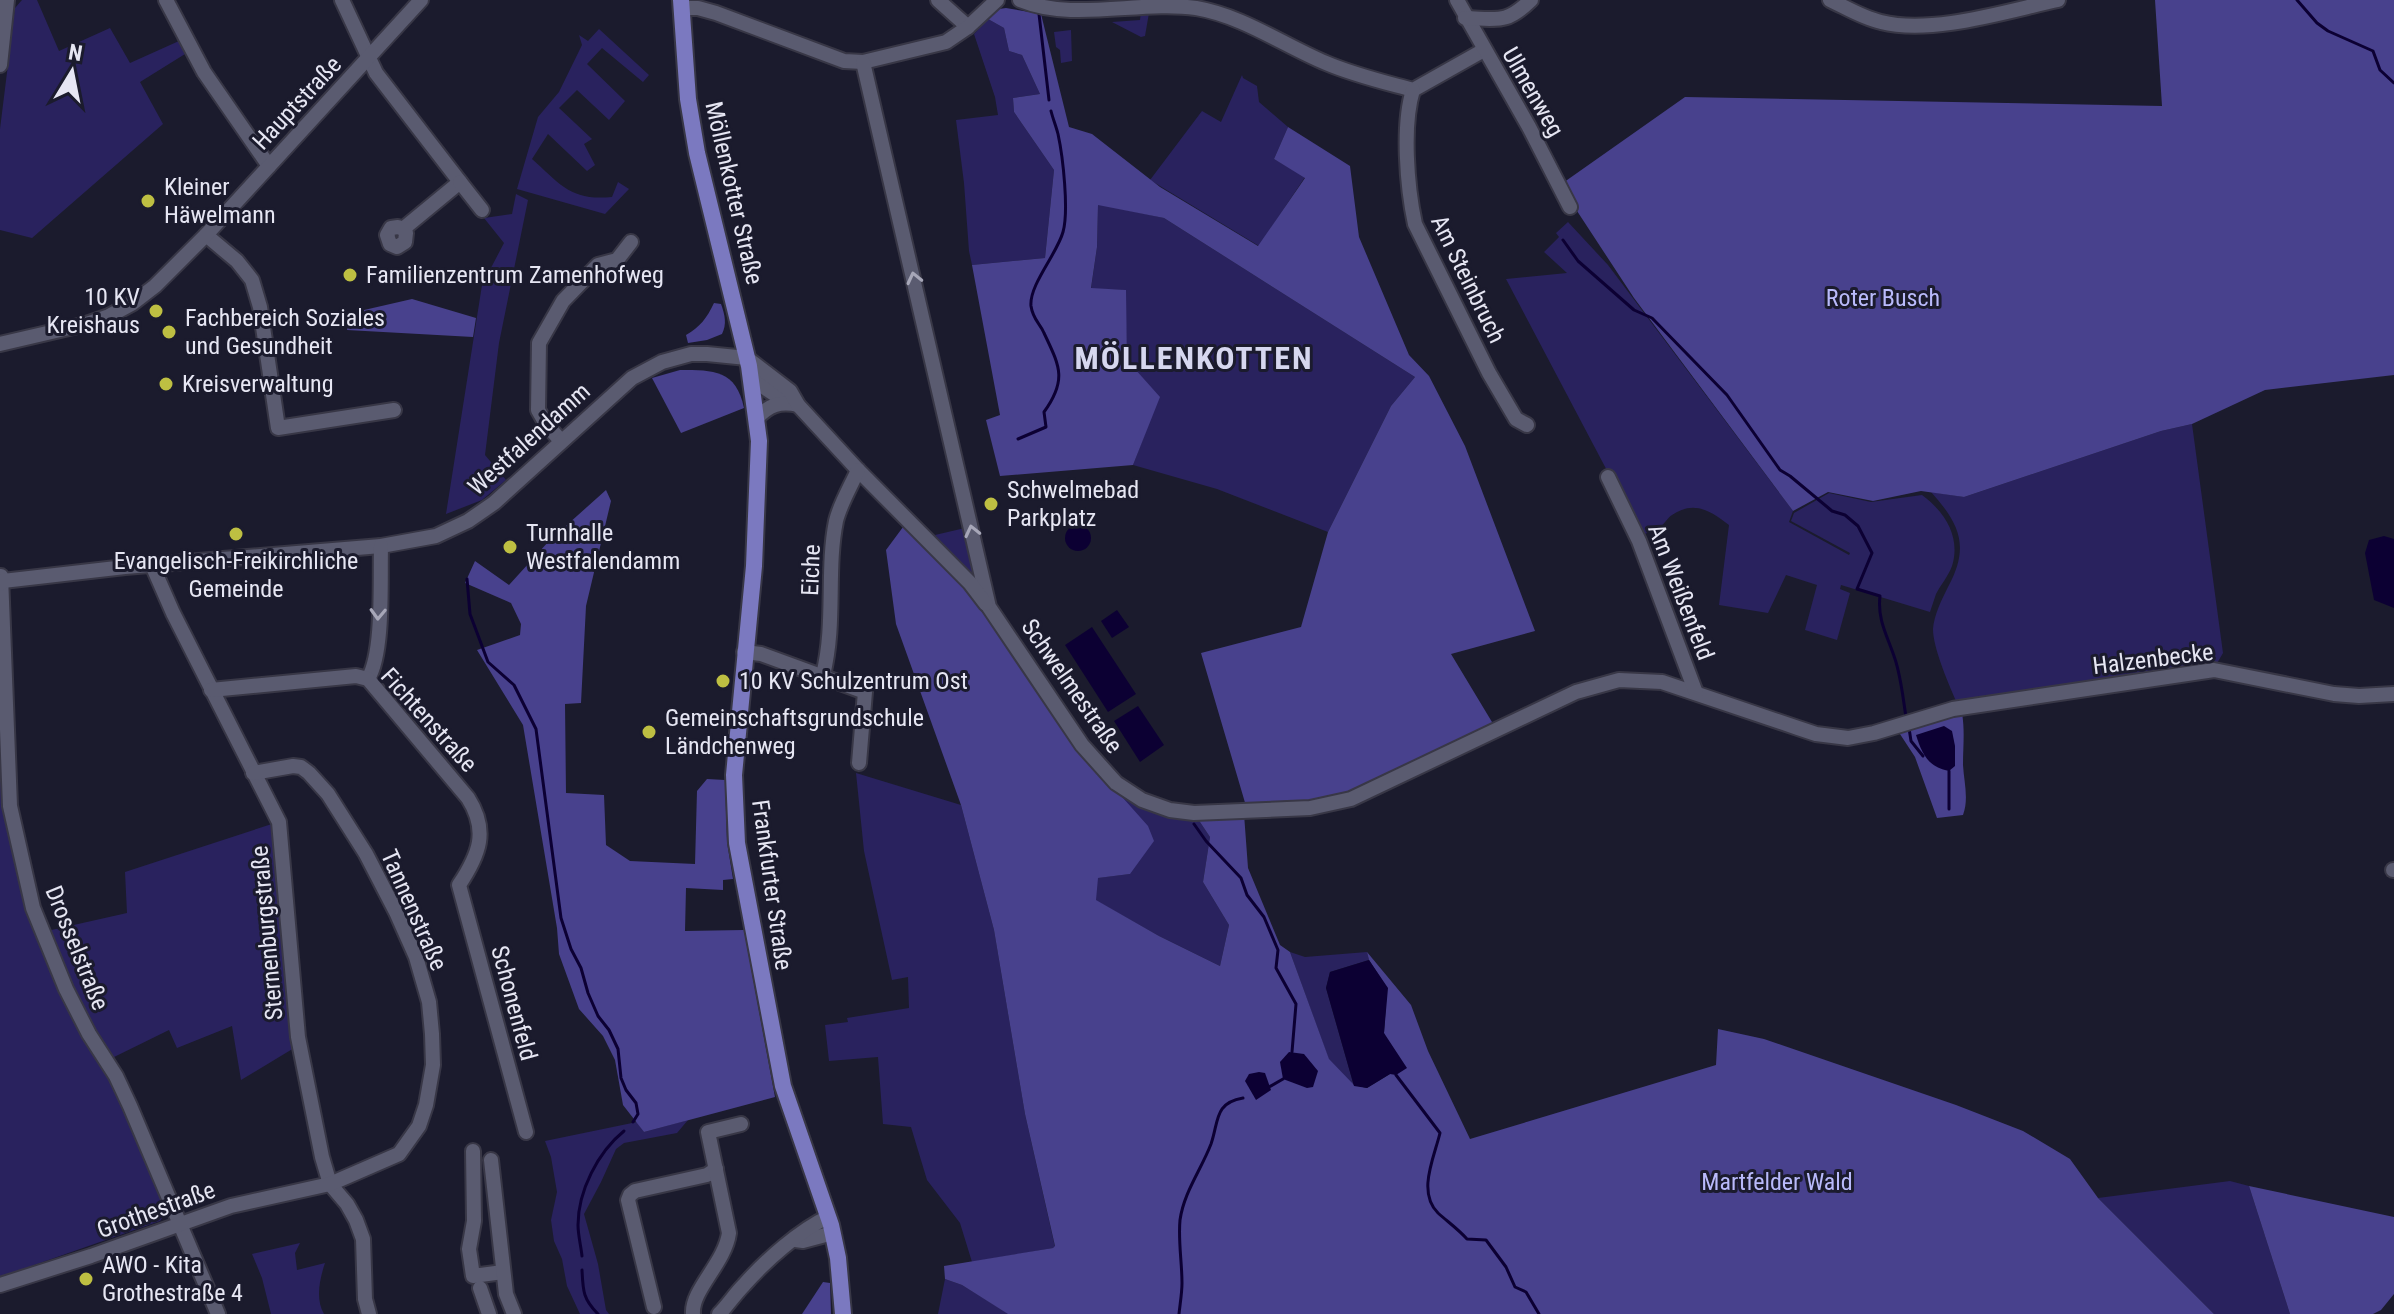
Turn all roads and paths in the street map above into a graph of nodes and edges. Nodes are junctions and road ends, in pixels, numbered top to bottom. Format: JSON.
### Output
{"nodes":[{"id":1,"x":7,"y":0,"type":"edge"},
{"id":2,"x":166,"y":0,"type":"edge"},
{"id":3,"x":342,"y":0,"type":"edge"},
{"id":4,"x":421,"y":0,"type":"edge"},
{"id":5,"x":938,"y":0,"type":"edge"},
{"id":6,"x":997,"y":0,"type":"edge"},
{"id":7,"x":1020,"y":0,"type":"edge"},
{"id":8,"x":1457,"y":0,"type":"edge"},
{"id":9,"x":1531,"y":0,"type":"edge"},
{"id":10,"x":1830,"y":0,"type":"edge"},
{"id":11,"x":2058,"y":0,"type":"edge"},
{"id":12,"x":682,"y":4,"type":"edge"},
{"id":13,"x":1465,"y":18,"type":"junction"},
{"id":14,"x":968,"y":27,"type":"junction"},
{"id":15,"x":1484,"y":50,"type":"junction"},
{"id":16,"x":368,"y":58,"type":"junction"},
{"id":17,"x":863,"y":62,"type":"junction"},
{"id":18,"x":0,"y":65,"type":"edge"},
{"id":19,"x":1413,"y":90,"type":"junction"},
{"id":20,"x":269,"y":166,"type":"junction"},
{"id":21,"x":460,"y":182,"type":"junction"},
{"id":22,"x":1570,"y":207,"type":"dead end"},
{"id":23,"x":482,"y":210,"type":"dead end"},
{"id":24,"x":403,"y":229,"type":"dead end"},
{"id":25,"x":206,"y":235,"type":"junction"},
{"id":26,"x":631,"y":242,"type":"dead end"},
{"id":27,"x":0,"y":344,"type":"edge"},
{"id":28,"x":758,"y":378,"type":"junction"},
{"id":29,"x":792,"y":404,"type":"junction"},
{"id":30,"x":394,"y":410,"type":"dead end"},
{"id":31,"x":757,"y":418,"type":"junction"},
{"id":32,"x":1527,"y":425,"type":"dead end"},
{"id":33,"x":561,"y":441,"type":"junction"},
{"id":34,"x":858,"y":470,"type":"junction"},
{"id":35,"x":1608,"y":477,"type":"dead end"},
{"id":36,"x":381,"y":546,"type":"junction"},
{"id":37,"x":152,"y":565,"type":"junction"},
{"id":38,"x":1,"y":579,"type":"edge"},
{"id":39,"x":989,"y":607,"type":"junction"},
{"id":40,"x":744,"y":652,"type":"junction"},
{"id":41,"x":823,"y":675,"type":"junction"},
{"id":42,"x":368,"y":679,"type":"junction"},
{"id":43,"x":211,"y":690,"type":"junction"},
{"id":44,"x":1696,"y":693,"type":"junction"},
{"id":45,"x":2394,"y":694,"type":"edge"},
{"id":46,"x":2013,"y":700,"type":"joint"},
{"id":47,"x":859,"y":763,"type":"dead end"},
{"id":48,"x":253,"y":773,"type":"junction"},
{"id":49,"x":459,"y":885,"type":"joint"},
{"id":50,"x":741,"y":1124,"type":"dead end"},
{"id":51,"x":526,"y":1132,"type":"dead end"},
{"id":52,"x":473,"y":1151,"type":"dead end"},
{"id":53,"x":491,"y":1160,"type":"dead end"},
{"id":54,"x":716,"y":1169,"type":"junction"},
{"id":55,"x":330,"y":1184,"type":"junction"},
{"id":56,"x":181,"y":1223,"type":"junction"},
{"id":57,"x":831,"y":1225,"type":"junction"},
{"id":58,"x":503,"y":1272,"type":"junction"},
{"id":59,"x":0,"y":1285,"type":"edge"},
{"id":60,"x":480,"y":1288,"type":"dead end"},
{"id":61,"x":654,"y":1307,"type":"dead end"},
{"id":62,"x":218,"y":1314,"type":"edge"},
{"id":63,"x":369,"y":1314,"type":"edge"},
{"id":64,"x":489,"y":1314,"type":"edge"},
{"id":65,"x":514,"y":1314,"type":"edge"},
{"id":66,"x":693,"y":1314,"type":"edge"},
{"id":67,"x":719,"y":1314,"type":"edge"},
{"id":68,"x":843,"y":1314,"type":"edge"}],
"edges":[{"from":1,"to":18,"type":"street"},
{"from":2,"to":20,"type":"street"},
{"from":3,"to":16,"type":"street"},
{"from":4,"to":16,"type":"street","name":"Hauptstraße"},
{"from":5,"to":14,"type":"street"},
{"from":6,"to":14,"type":"street"},
{"from":7,"to":19,"type":"street"},
{"from":8,"to":13,"type":"street","name":"Ulmenweg"},
{"from":9,"to":13,"type":"street"},
{"from":10,"to":11,"type":"street"},
{"from":12,"to":17,"type":"street"},
{"from":12,"to":28,"type":"main road","name":"Möllenkotter Straße"},
{"from":13,"to":15,"type":"street","name":"Ulmenweg"},
{"from":14,"to":17,"type":"street"},
{"from":15,"to":19,"type":"street"},
{"from":15,"to":22,"type":"street","name":"Ulmenweg"},
{"from":16,"to":20,"type":"street","name":"Hauptstraße"},
{"from":16,"to":21,"type":"street"},
{"from":39,"to":17,"type":"street","name":"Schwelmestraße","one_way":true},
{"from":19,"to":32,"type":"street","name":"Am Steinbruch"},
{"from":20,"to":25,"type":"street","name":"Hauptstraße"},
{"from":21,"to":23,"type":"street"},
{"from":21,"to":24,"type":"street"},
{"from":25,"to":27,"type":"street","name":"Hauptstraße"},
{"from":25,"to":30,"type":"street"},
{"from":26,"to":33,"type":"street"},
{"from":28,"to":29,"type":"street","name":"Möllenkotter Straße"},
{"from":28,"to":31,"type":"main road","name":"Frankfurter Straße"},
{"from":28,"to":33,"type":"street","name":"Westfalendamm"},
{"from":29,"to":31,"type":"street"},
{"from":29,"to":34,"type":"street","name":"Möllenkotter Straße"},
{"from":31,"to":40,"type":"main road","name":"Frankfurter Straße"},
{"from":33,"to":36,"type":"street","name":"Westfalendamm"},
{"from":34,"to":39,"type":"street","name":"Möllenkotter Straße"},
{"from":34,"to":41,"type":"street","name":"Eiche"},
{"from":35,"to":44,"type":"street","name":"Am Weißenfeld"},
{"from":36,"to":37,"type":"street","name":"Westfalendamm"},
{"from":36,"to":42,"type":"street","one_way":true},
{"from":37,"to":38,"type":"street","name":"Westfalendamm"},
{"from":37,"to":43,"type":"street","name":"Sternenburgstraße"},
{"from":38,"to":56,"type":"street","name":"Drosselstraße"},
{"from":39,"to":44,"type":"street","name":"Schwelmestraße"},
{"from":40,"to":41,"type":"street"},
{"from":40,"to":57,"type":"main road","name":"Frankfurter Straße"},
{"from":41,"to":47,"type":"street"},
{"from":42,"to":43,"type":"street","name":"Fichtenstraße"},
{"from":42,"to":49,"type":"street","name":"Fichtenstraße"},
{"from":43,"to":48,"type":"street","name":"Sternenburgstraße"},
{"from":44,"to":46,"type":"street","name":"Am Weißenfeld"},
{"from":45,"to":46,"type":"street","name":"Halzenbecke"},
{"from":48,"to":55,"type":"street","name":"Sternenburgstraße"},
{"from":48,"to":55,"type":"street","name":"Tannenstraße"},
{"from":49,"to":51,"type":"street","name":"Schonenfeld"},
{"from":50,"to":54,"type":"street"},
{"from":52,"to":58,"type":"street"},
{"from":53,"to":58,"type":"street"},
{"from":54,"to":61,"type":"street"},
{"from":54,"to":66,"type":"street"},
{"from":55,"to":56,"type":"street","name":"Grothestraße"},
{"from":55,"to":63,"type":"street","name":"Sternenburgstraße"},
{"from":56,"to":59,"type":"street","name":"Grothestraße"},
{"from":56,"to":62,"type":"street","name":"Drosselstraße"},
{"from":57,"to":67,"type":"street"},
{"from":57,"to":68,"type":"main road","name":"Frankfurter Straße"},
{"from":58,"to":65,"type":"street"},
{"from":60,"to":64,"type":"street"}]}
